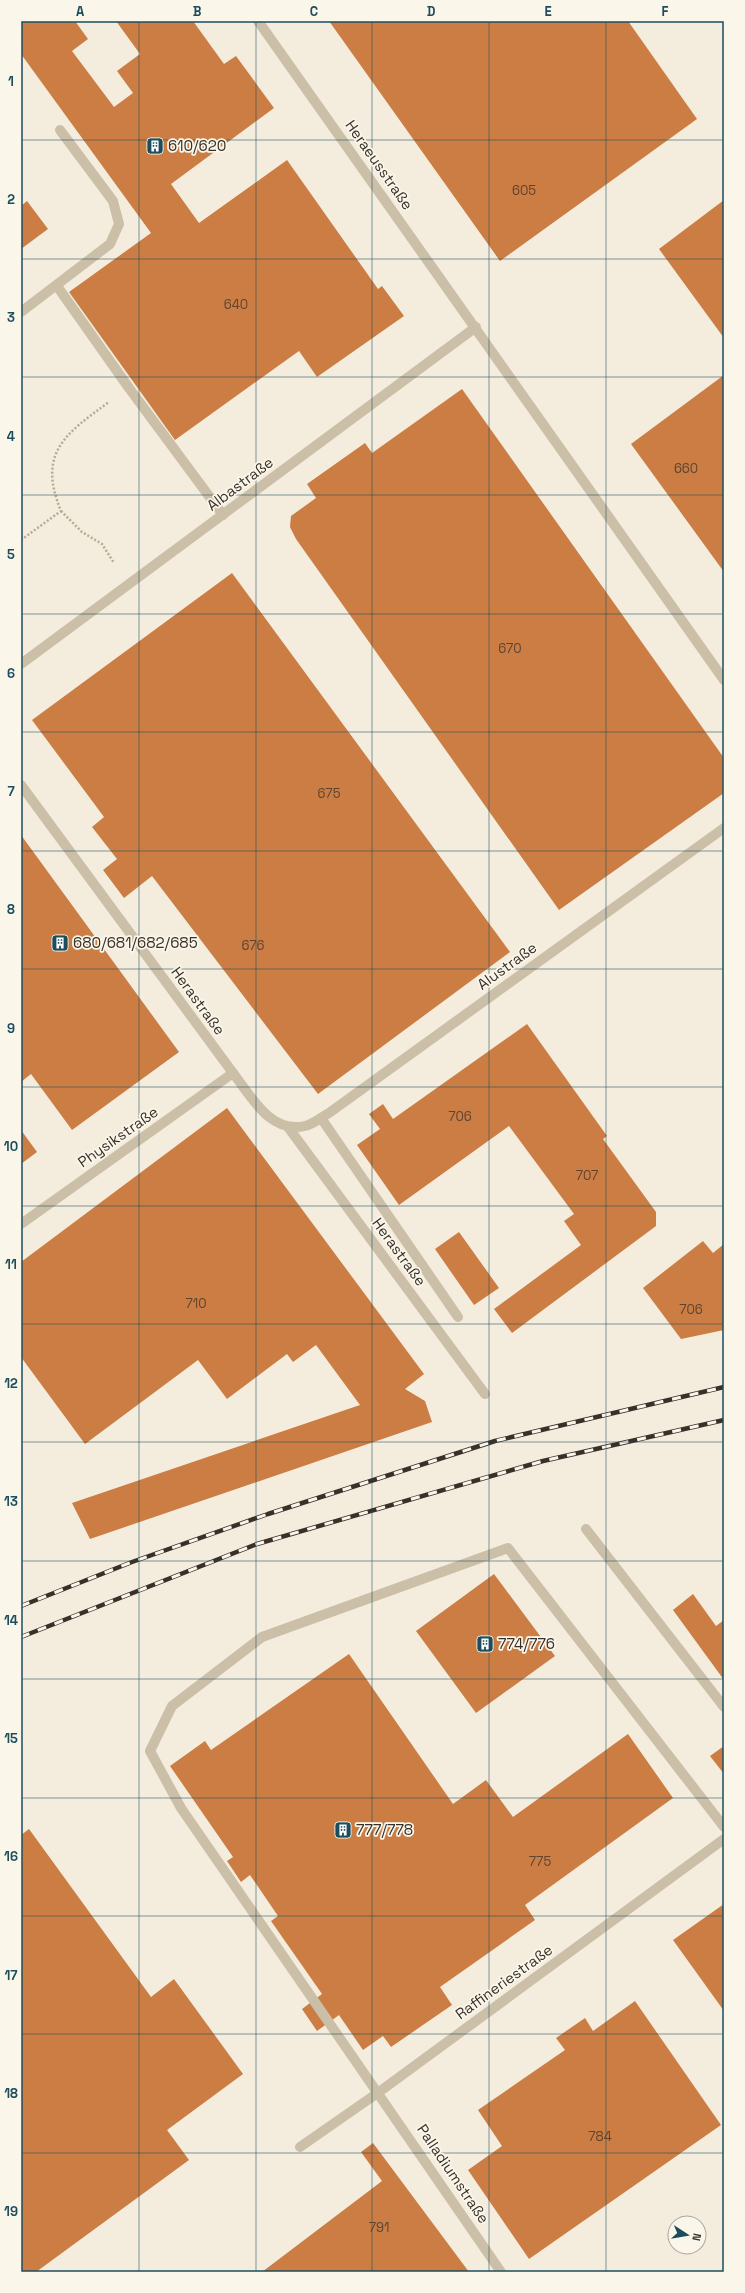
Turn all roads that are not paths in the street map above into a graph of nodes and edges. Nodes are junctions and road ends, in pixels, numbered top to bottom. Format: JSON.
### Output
{"nodes":[{"id":1,"x":258,"y":21,"type":"edge"},
{"id":2,"x":60,"y":130,"type":"dead end"},
{"id":3,"x":57,"y":286,"type":"junction"},
{"id":4,"x":21,"y":312,"type":"edge"},
{"id":5,"x":476,"y":327,"type":"junction"},
{"id":6,"x":223,"y":515,"type":"junction"},
{"id":7,"x":21,"y":664,"type":"edge"},
{"id":8,"x":724,"y":680,"type":"edge"},
{"id":9,"x":21,"y":785,"type":"edge"},
{"id":10,"x":724,"y":828,"type":"edge"},
{"id":11,"x":233,"y":1073,"type":"junction"},
{"id":12,"x":320,"y":1118,"type":"junction"},
{"id":13,"x":306,"y":1126,"type":"joint"},
{"id":14,"x":288,"y":1127,"type":"junction"},
{"id":15,"x":21,"y":1224,"type":"edge"},
{"id":16,"x":458,"y":1317,"type":"dead end"},
{"id":17,"x":485,"y":1394,"type":"dead end"},
{"id":18,"x":586,"y":1529,"type":"dead end"},
{"id":19,"x":724,"y":1707,"type":"edge"},
{"id":20,"x":724,"y":1827,"type":"edge"},
{"id":21,"x":724,"y":1839,"type":"edge"},
{"id":22,"x":379,"y":2092,"type":"junction"},
{"id":23,"x":300,"y":2148,"type":"dead end"},
{"id":24,"x":501,"y":2272,"type":"edge"}],
"edges":[{"from":1,"to":5,"type":"lane","name":"Heraeusstraße"},
{"from":2,"to":3,"type":"lane"},
{"from":3,"to":4,"type":"lane"},
{"from":3,"to":6,"type":"lane"},
{"from":5,"to":6,"type":"lane","name":"Albastraße"},
{"from":5,"to":8,"type":"lane","name":"Heraeusstraße"},
{"from":6,"to":7,"type":"lane","name":"Albastraße"},
{"from":9,"to":11,"type":"lane","name":"Herastraße"},
{"from":10,"to":12,"type":"lane","name":"Alustraße"},
{"from":11,"to":14,"type":"lane","name":"Herastraße"},
{"from":11,"to":15,"type":"lane","name":"Physikstraße"},
{"from":12,"to":13,"type":"lane","name":"Alustraße"},
{"from":12,"to":16,"type":"lane"},
{"from":13,"to":14,"type":"lane","name":"Herastraße"},
{"from":14,"to":17,"type":"lane","name":"Herastraße"},
{"from":18,"to":19,"type":"lane"},
{"from":20,"to":22,"type":"lane","name":"Palladiumstraße"},
{"from":21,"to":22,"type":"lane","name":"Raffineriestraße"},
{"from":22,"to":23,"type":"lane","name":"Raffineriestraße"},
{"from":22,"to":24,"type":"lane","name":"Palladiumstraße"}]}
